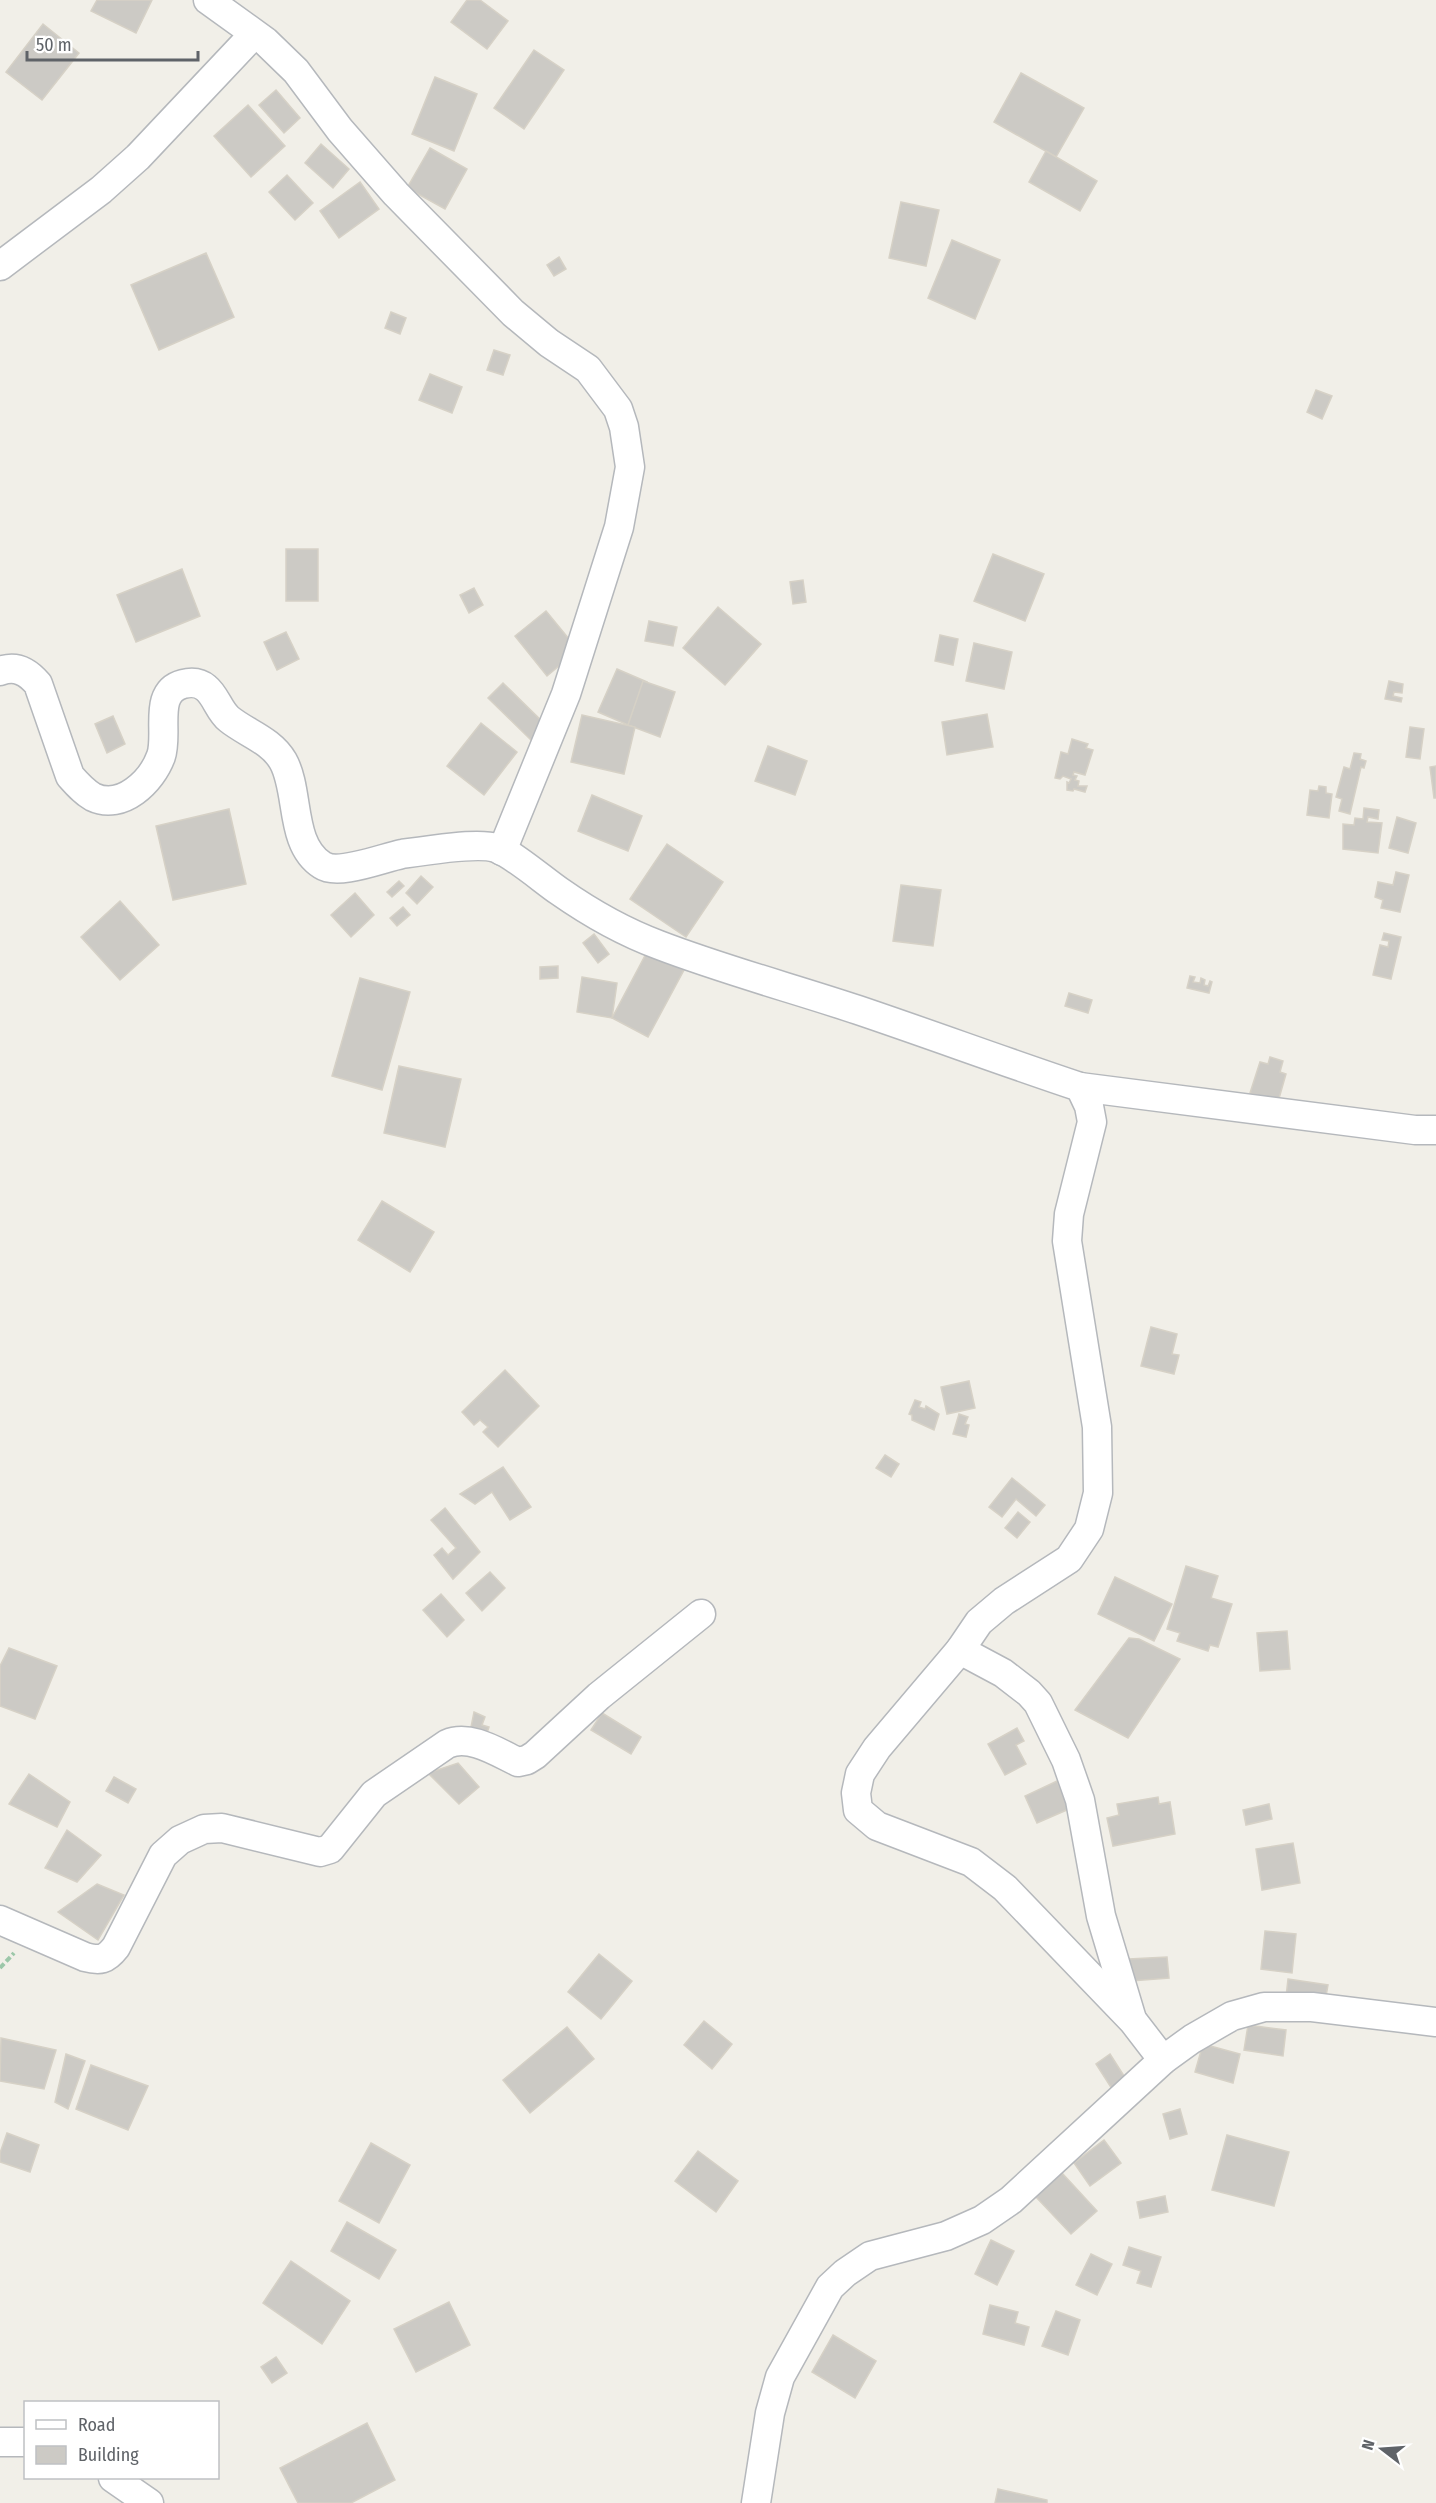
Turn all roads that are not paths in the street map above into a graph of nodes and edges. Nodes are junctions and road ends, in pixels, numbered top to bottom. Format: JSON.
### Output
{"nodes":[{"id":1,"x":208,"y":0,"type":"edge"},
{"id":2,"x":254,"y":34,"type":"junction"},
{"id":3,"x":0,"y":266,"type":"edge"},
{"id":4,"x":0,"y":671,"type":"edge"},
{"id":5,"x":502,"y":851,"type":"junction"},
{"id":6,"x":1080,"y":1087,"type":"junction"},
{"id":7,"x":1436,"y":1130,"type":"edge"},
{"id":8,"x":701,"y":1614,"type":"dead end"},
{"id":9,"x":960,"y":1650,"type":"junction"},
{"id":10,"x":0,"y":1920,"type":"edge"},
{"id":11,"x":1133,"y":2021,"type":"junction"},
{"id":12,"x":1436,"y":2022,"type":"edge"},
{"id":13,"x":1163,"y":2060,"type":"junction"},
{"id":14,"x":0,"y":2442,"type":"edge"},
{"id":15,"x":24,"y":2442,"type":"edge"},
{"id":16,"x":114,"y":2479,"type":"edge"},
{"id":17,"x":149,"y":2503,"type":"edge"},
{"id":18,"x":756,"y":2503,"type":"edge"}],
"edges":[{"from":1,"to":2,"type":"street"},
{"from":2,"to":3,"type":"street"},
{"from":2,"to":5,"type":"street"},
{"from":4,"to":5,"type":"street"},
{"from":5,"to":6,"type":"street"},
{"from":6,"to":7,"type":"street"},
{"from":6,"to":9,"type":"street"},
{"from":8,"to":10,"type":"street"},
{"from":9,"to":11,"type":"street"},
{"from":9,"to":11,"type":"street"},
{"from":11,"to":13,"type":"street"},
{"from":12,"to":13,"type":"street"},
{"from":13,"to":18,"type":"street"},
{"from":14,"to":15,"type":"street"},
{"from":16,"to":17,"type":"street"}]}
